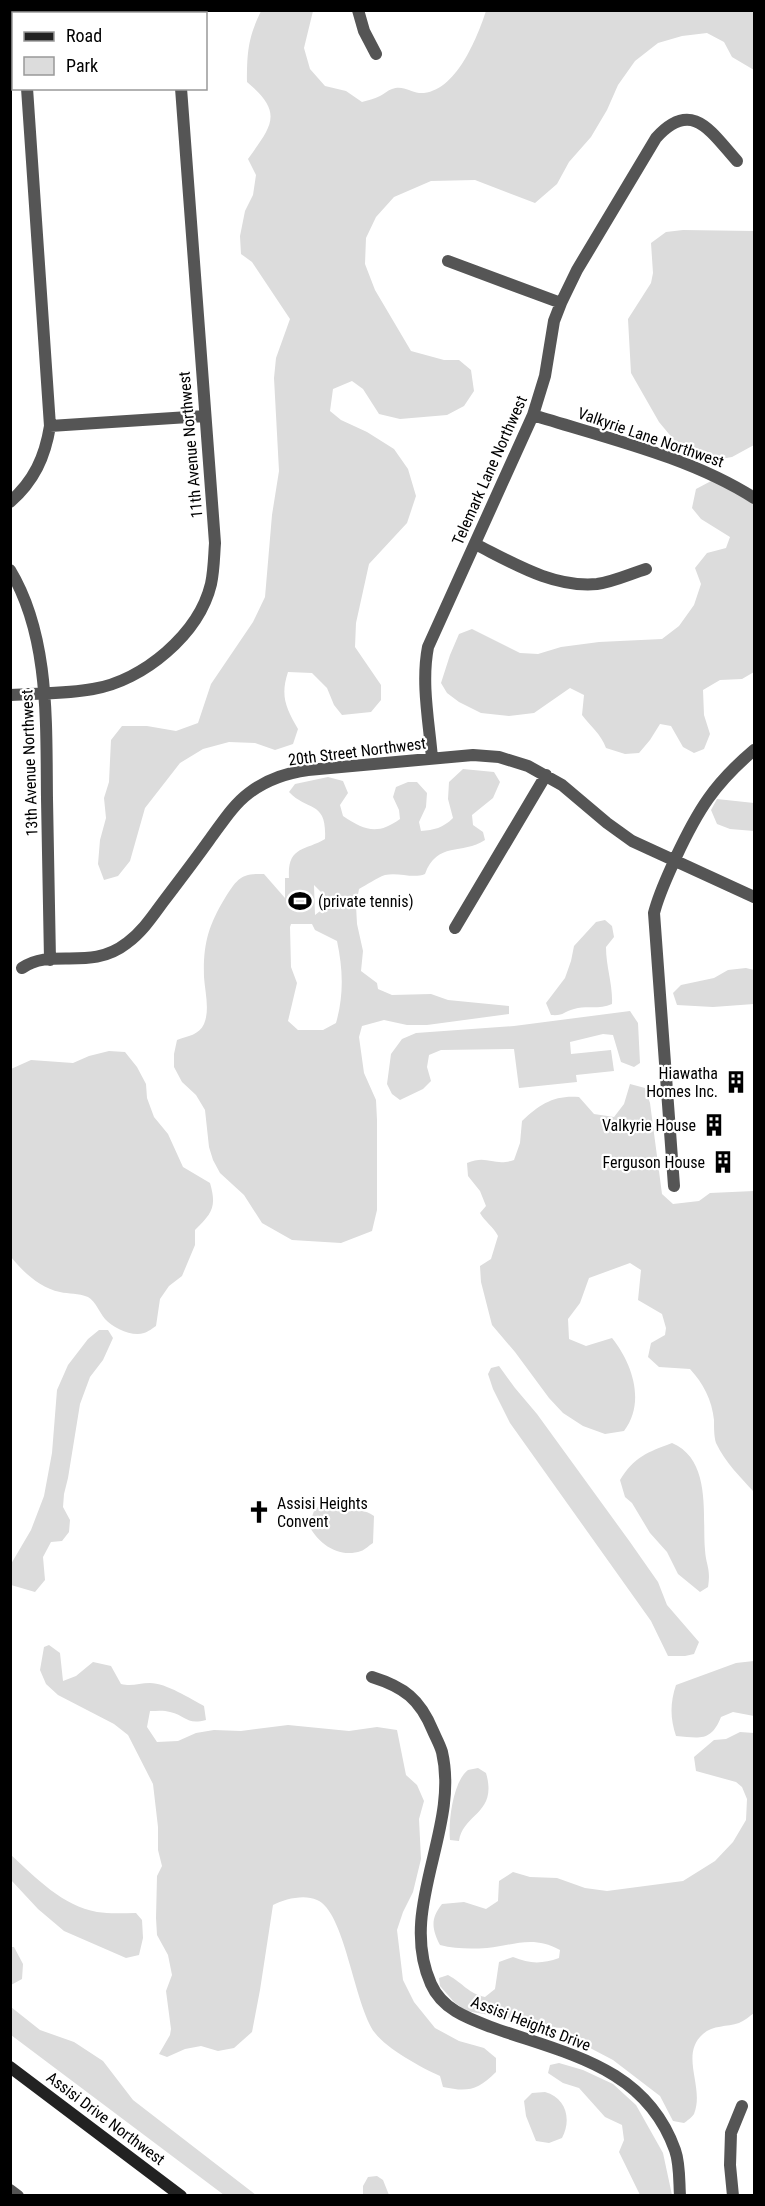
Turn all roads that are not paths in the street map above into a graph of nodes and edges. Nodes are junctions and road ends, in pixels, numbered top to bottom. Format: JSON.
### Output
{"nodes":[{"id":1,"x":358,"y":10,"type":"edge"},
{"id":2,"x":376,"y":54,"type":"dead end"},
{"id":3,"x":27,"y":90,"type":"edge"},
{"id":4,"x":181,"y":90,"type":"edge"},
{"id":5,"x":737,"y":161,"type":"dead end"},
{"id":6,"x":448,"y":261,"type":"dead end"},
{"id":7,"x":561,"y":303,"type":"junction"},
{"id":8,"x":533,"y":414,"type":"junction"},
{"id":9,"x":204,"y":416,"type":"junction"},
{"id":10,"x":50,"y":426,"type":"junction"},
{"id":11,"x":754,"y":498,"type":"edge"},
{"id":12,"x":10,"y":502,"type":"edge"},
{"id":13,"x":475,"y":544,"type":"junction"},
{"id":14,"x":646,"y":569,"type":"dead end"},
{"id":15,"x":10,"y":570,"type":"edge"},
{"id":16,"x":43,"y":693,"type":"junction"},
{"id":17,"x":10,"y":694,"type":"edge"},
{"id":18,"x":754,"y":750,"type":"edge"},
{"id":19,"x":432,"y":758,"type":"junction"},
{"id":20,"x":546,"y":775,"type":"junction"},
{"id":21,"x":674,"y":861,"type":"junction"},
{"id":22,"x":754,"y":897,"type":"edge"},
{"id":23,"x":455,"y":928,"type":"dead end"},
{"id":24,"x":50,"y":960,"type":"junction"},
{"id":25,"x":22,"y":968,"type":"dead end"},
{"id":26,"x":674,"y":1185,"type":"dead end"},
{"id":27,"x":372,"y":1677,"type":"dead end"},
{"id":28,"x":10,"y":2067,"type":"edge"},
{"id":29,"x":742,"y":2106,"type":"dead end"},
{"id":30,"x":10,"y":2190,"type":"edge"},
{"id":31,"x":18,"y":2196,"type":"edge"},
{"id":32,"x":181,"y":2196,"type":"edge"},
{"id":33,"x":680,"y":2196,"type":"edge"},
{"id":34,"x":733,"y":2196,"type":"edge"}],
"edges":[{"from":1,"to":2,"type":"street"},
{"from":3,"to":10,"type":"street"},
{"from":4,"to":9,"type":"street","name":"11th Avenue Northwest"},
{"from":5,"to":7,"type":"street","name":"Telemark Lane Northwest"},
{"from":6,"to":7,"type":"street"},
{"from":7,"to":8,"type":"street","name":"Telemark Lane Northwest"},
{"from":8,"to":11,"type":"street","name":"Valkyrie Lane Northwest"},
{"from":8,"to":13,"type":"street","name":"Telemark Lane Northwest"},
{"from":9,"to":10,"type":"street"},
{"from":9,"to":16,"type":"street","name":"11th Avenue Northwest"},
{"from":10,"to":12,"type":"street"},
{"from":13,"to":14,"type":"street"},
{"from":13,"to":19,"type":"street","name":"Telemark Lane Northwest"},
{"from":15,"to":16,"type":"street","name":"13th Avenue Northwest"},
{"from":16,"to":17,"type":"street","name":"11th Avenue Northwest"},
{"from":16,"to":24,"type":"street","name":"13th Avenue Northwest"},
{"from":18,"to":21,"type":"street"},
{"from":19,"to":20,"type":"street","name":"20th Street Northwest"},
{"from":19,"to":24,"type":"street","name":"20th Street Northwest"},
{"from":20,"to":21,"type":"street","name":"20th Street Northwest"},
{"from":20,"to":23,"type":"street"},
{"from":21,"to":22,"type":"street","name":"20th Street Northwest"},
{"from":21,"to":26,"type":"street"},
{"from":24,"to":25,"type":"street","name":"20th Street Northwest"},
{"from":27,"to":33,"type":"street","name":"Assisi Heights Drive"},
{"from":28,"to":32,"type":"main road","name":"Assisi Drive Northwest"},
{"from":29,"to":34,"type":"street"},
{"from":30,"to":31,"type":"street"}]}
